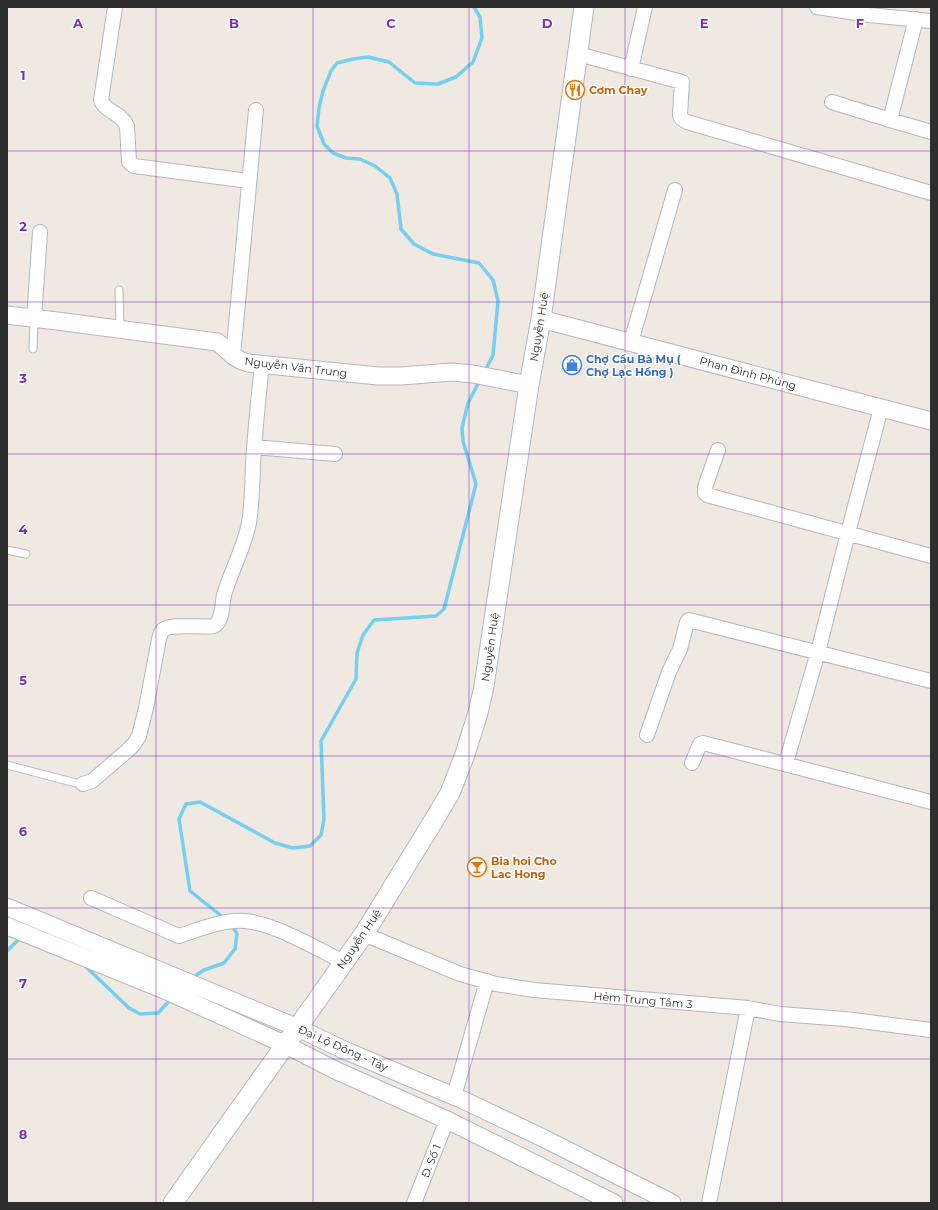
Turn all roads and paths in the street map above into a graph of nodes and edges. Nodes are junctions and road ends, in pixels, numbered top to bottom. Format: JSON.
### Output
{"nodes":[{"id":1,"x":114,"y":7,"type":"edge"},
{"id":2,"x":584,"y":7,"type":"edge"},
{"id":3,"x":645,"y":7,"type":"edge"},
{"id":4,"x":817,"y":7,"type":"edge"},
{"id":5,"x":916,"y":20,"type":"junction"},
{"id":6,"x":931,"y":21,"type":"edge"},
{"id":7,"x":578,"y":54,"type":"junction"},
{"id":8,"x":631,"y":69,"type":"junction"},
{"id":9,"x":832,"y":102,"type":"dead end"},
{"id":10,"x":256,"y":110,"type":"dead end"},
{"id":11,"x":890,"y":120,"type":"junction"},
{"id":12,"x":931,"y":132,"type":"edge"},
{"id":13,"x":249,"y":181,"type":"junction"},
{"id":14,"x":675,"y":190,"type":"dead end"},
{"id":15,"x":931,"y":193,"type":"edge"},
{"id":16,"x":40,"y":232,"type":"dead end"},
{"id":17,"x":119,"y":290,"type":"dead end"},
{"id":18,"x":7,"y":315,"type":"edge"},
{"id":19,"x":34,"y":318,"type":"junction"},
{"id":20,"x":541,"y":319,"type":"junction"},
{"id":21,"x":120,"y":330,"type":"junction"},
{"id":22,"x":631,"y":342,"type":"junction"},
{"id":23,"x":33,"y":349,"type":"dead end"},
{"id":24,"x":233,"y":356,"type":"junction"},
{"id":25,"x":262,"y":364,"type":"junction"},
{"id":26,"x":529,"y":385,"type":"junction"},
{"id":27,"x":881,"y":408,"type":"junction"},
{"id":28,"x":931,"y":421,"type":"edge"},
{"id":29,"x":254,"y":447,"type":"junction"},
{"id":30,"x":718,"y":450,"type":"dead end"},
{"id":31,"x":335,"y":454,"type":"dead end"},
{"id":32,"x":848,"y":533,"type":"junction"},
{"id":33,"x":7,"y":550,"type":"edge"},
{"id":34,"x":26,"y":554,"type":"dead end"},
{"id":35,"x":931,"y":556,"type":"edge"},
{"id":36,"x":818,"y":652,"type":"junction"},
{"id":37,"x":931,"y":681,"type":"edge"},
{"id":38,"x":647,"y":735,"type":"dead end"},
{"id":39,"x":692,"y":763,"type":"dead end"},
{"id":40,"x":786,"y":763,"type":"junction"},
{"id":41,"x":7,"y":765,"type":"edge"},
{"id":42,"x":83,"y":784,"type":"joint"},
{"id":43,"x":931,"y":802,"type":"edge"},
{"id":44,"x":91,"y":898,"type":"dead end"},
{"id":45,"x":7,"y":907,"type":"edge"},
{"id":46,"x":14,"y":929,"type":"edge"},
{"id":47,"x":364,"y":934,"type":"junction"},
{"id":48,"x":344,"y":962,"type":"junction"},
{"id":49,"x":487,"y":982,"type":"junction"},
{"id":50,"x":748,"y":1008,"type":"junction"},
{"id":51,"x":298,"y":1028,"type":"junction"},
{"id":52,"x":931,"y":1030,"type":"edge"},
{"id":53,"x":286,"y":1045,"type":"junction"},
{"id":54,"x":454,"y":1096,"type":"junction"},
{"id":55,"x":447,"y":1120,"type":"junction"},
{"id":56,"x":610,"y":1202,"type":"edge"},
{"id":57,"x":173,"y":1203,"type":"edge"},
{"id":58,"x":414,"y":1203,"type":"edge"},
{"id":59,"x":672,"y":1203,"type":"edge"},
{"id":60,"x":709,"y":1203,"type":"edge"}],
"edges":[{"from":1,"to":13,"type":"street"},
{"from":2,"to":7,"type":"main road","name":"Nguyễn Huệ"},
{"from":3,"to":8,"type":"street"},
{"from":4,"to":5,"type":"street"},
{"from":5,"to":6,"type":"street"},
{"from":5,"to":11,"type":"street"},
{"from":7,"to":8,"type":"street"},
{"from":7,"to":20,"type":"main road","name":"Nguyễn Huệ"},
{"from":8,"to":15,"type":"street"},
{"from":9,"to":11,"type":"street"},
{"from":10,"to":13,"type":"street"},
{"from":11,"to":12,"type":"street"},
{"from":13,"to":24,"type":"street"},
{"from":14,"to":22,"type":"street"},
{"from":16,"to":19,"type":"street"},
{"from":17,"to":21,"type":"lane"},
{"from":18,"to":19,"type":"street","name":"Nguyễn Văn Trung"},
{"from":19,"to":21,"type":"street","name":"Nguyễn Văn Trung"},
{"from":19,"to":23,"type":"lane"},
{"from":20,"to":22,"type":"street","name":"Phan Đình Phùng"},
{"from":20,"to":26,"type":"main road","name":"Nguyễn Huệ"},
{"from":21,"to":24,"type":"street","name":"Nguyễn Văn Trung"},
{"from":22,"to":27,"type":"street","name":"Phan Đình Phùng"},
{"from":24,"to":25,"type":"street","name":"Nguyễn Văn Trung"},
{"from":25,"to":26,"type":"street","name":"Nguyễn Văn Trung"},
{"from":25,"to":29,"type":"street"},
{"from":26,"to":47,"type":"main road","name":"Nguyễn Huệ"},
{"from":27,"to":28,"type":"street","name":"Phan Đình Phùng"},
{"from":27,"to":32,"type":"street"},
{"from":29,"to":31,"type":"street"},
{"from":29,"to":42,"type":"street"},
{"from":30,"to":32,"type":"street"},
{"from":32,"to":35,"type":"street"},
{"from":32,"to":36,"type":"street"},
{"from":33,"to":34,"type":"lane"},
{"from":36,"to":37,"type":"street"},
{"from":36,"to":38,"type":"street"},
{"from":36,"to":40,"type":"street"},
{"from":39,"to":40,"type":"street"},
{"from":40,"to":43,"type":"street"},
{"from":41,"to":42,"type":"lane"},
{"from":44,"to":48,"type":"street"},
{"from":45,"to":51,"type":"street","name":"Đại Lộ Đông - Tây"},
{"from":46,"to":53,"type":"street","name":"Đại Lộ Đông - Tây"},
{"from":47,"to":48,"type":"main road","name":"Nguyễn Huệ"},
{"from":47,"to":49,"type":"street","name":"Hẻm Trung Tâm 3"},
{"from":48,"to":51,"type":"main road","name":"Nguyễn Huệ"},
{"from":49,"to":50,"type":"street","name":"Hẻm Trung Tâm 3"},
{"from":49,"to":54,"type":"street"},
{"from":50,"to":52,"type":"street","name":"Hẻm Trung Tâm 3"},
{"from":50,"to":60,"type":"street"},
{"from":51,"to":53,"type":"main road","name":"Nguyễn Huệ"},
{"from":51,"to":54,"type":"street","name":"Đại Lộ Đông - Tây"},
{"from":53,"to":55,"type":"street","name":"Đại Lộ Đông - Tây"},
{"from":53,"to":57,"type":"main road","name":"Nguyễn Huệ"},
{"from":54,"to":59,"type":"street","name":"Đại Lộ Đông - Tây"},
{"from":55,"to":56,"type":"street","name":"Đại Lộ Đông - Tây"},
{"from":55,"to":58,"type":"street","name":"Đ. Số 1"}]}
